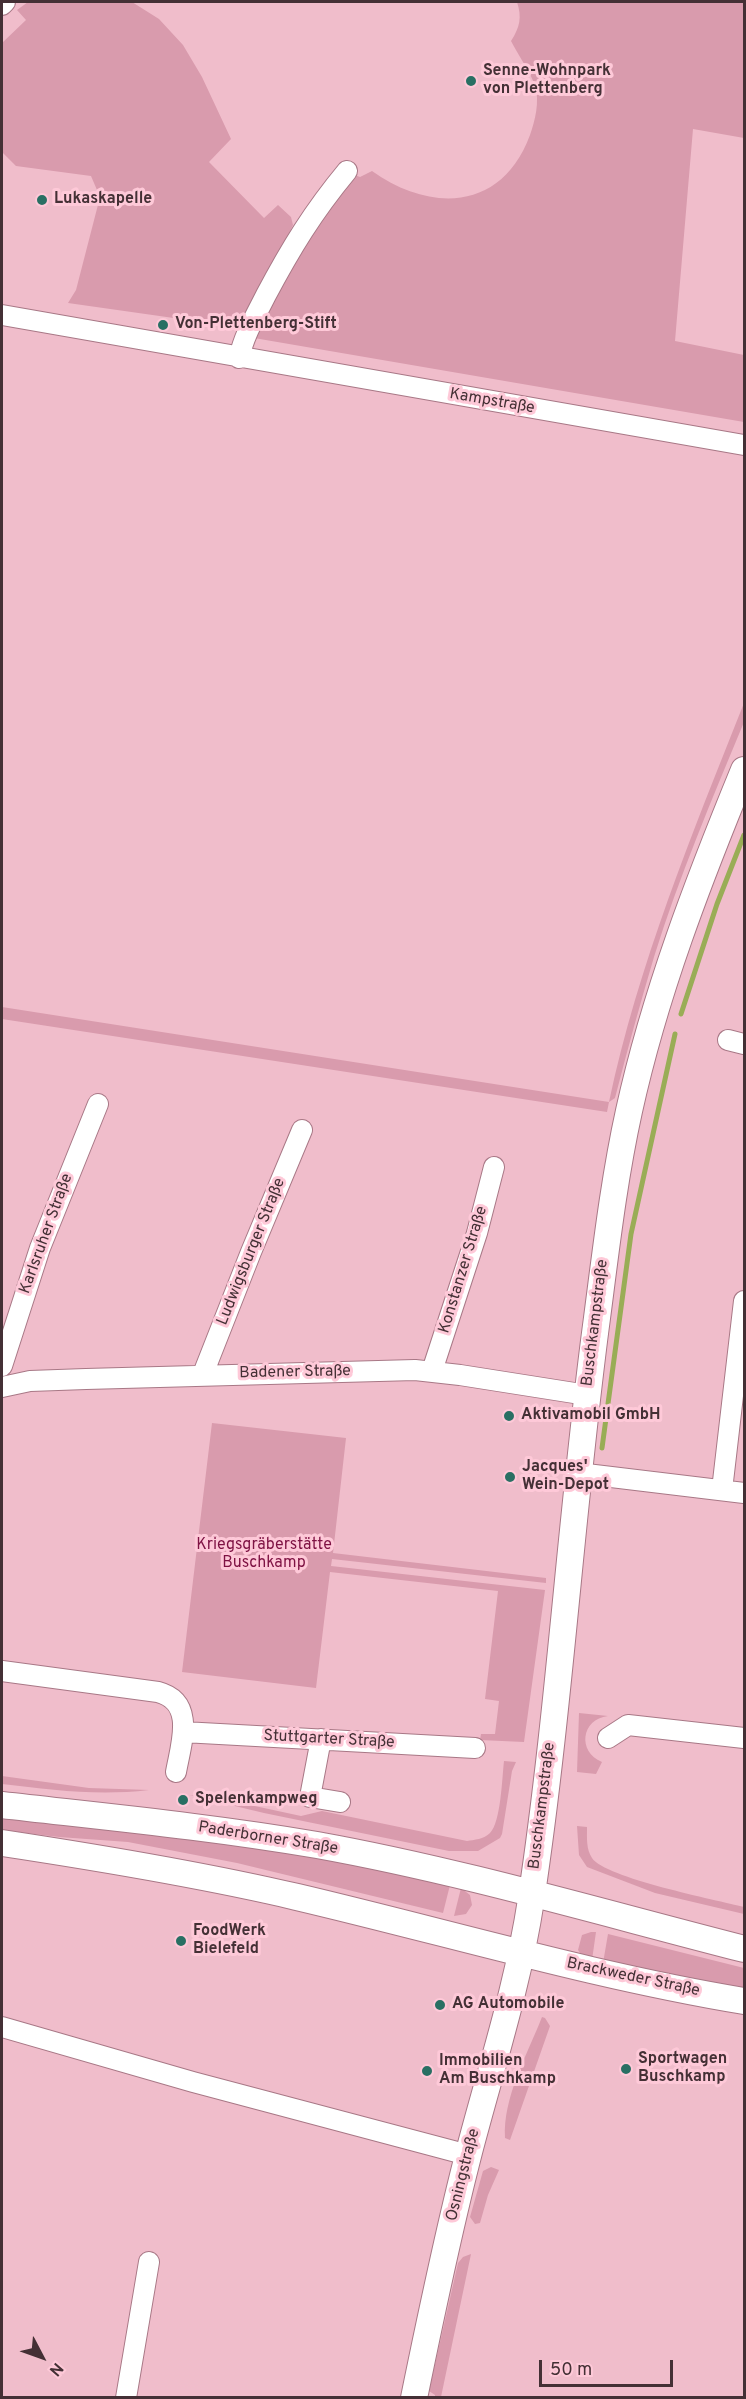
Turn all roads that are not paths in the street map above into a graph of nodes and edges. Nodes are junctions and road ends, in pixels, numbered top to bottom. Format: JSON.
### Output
{"nodes":[{"id":1,"x":5,"y":2,"type":"edge"},
{"id":2,"x":2,"y":4,"type":"edge"},
{"id":3,"x":347,"y":171,"type":"dead end"},
{"id":4,"x":2,"y":315,"type":"edge"},
{"id":5,"x":239,"y":358,"type":"junction"},
{"id":6,"x":744,"y":445,"type":"edge"},
{"id":7,"x":744,"y":770,"type":"edge"},
{"id":8,"x":98,"y":1104,"type":"dead end"},
{"id":9,"x":302,"y":1130,"type":"dead end"},
{"id":10,"x":494,"y":1167,"type":"dead end"},
{"id":11,"x":744,"y":1301,"type":"edge"},
{"id":12,"x":2,"y":1366,"type":"edge"},
{"id":13,"x":432,"y":1371,"type":"junction"},
{"id":14,"x":203,"y":1374,"type":"junction"},
{"id":15,"x":2,"y":1387,"type":"edge"},
{"id":16,"x":587,"y":1395,"type":"junction"},
{"id":17,"x":578,"y":1473,"type":"junction"},
{"id":18,"x":722,"y":1490,"type":"junction"},
{"id":19,"x":744,"y":1493,"type":"edge"},
{"id":20,"x":2,"y":1671,"type":"edge"},
{"id":21,"x":183,"y":1732,"type":"junction"},
{"id":22,"x":608,"y":1738,"type":"dead end"},
{"id":23,"x":744,"y":1738,"type":"edge"},
{"id":24,"x":321,"y":1739,"type":"junction"},
{"id":25,"x":475,"y":1748,"type":"dead end"},
{"id":26,"x":176,"y":1772,"type":"dead end"},
{"id":27,"x":340,"y":1802,"type":"dead end"},
{"id":28,"x":2,"y":1805,"type":"edge"},
{"id":29,"x":2,"y":1843,"type":"edge"},
{"id":30,"x":532,"y":1895,"type":"junction"},
{"id":31,"x":744,"y":1948,"type":"edge"},
{"id":32,"x":522,"y":1954,"type":"junction"},
{"id":33,"x":744,"y":2001,"type":"edge"},
{"id":34,"x":2,"y":2027,"type":"edge"},
{"id":35,"x":468,"y":2155,"type":"junction"},
{"id":36,"x":149,"y":2262,"type":"dead end"},
{"id":37,"x":126,"y":2397,"type":"edge"},
{"id":38,"x":414,"y":2397,"type":"edge"}],
"edges":[{"from":1,"to":2,"type":"street"},
{"from":3,"to":5,"type":"street"},
{"from":4,"to":5,"type":"street","name":"Kampstraße"},
{"from":5,"to":6,"type":"street","name":"Kampstraße"},
{"from":7,"to":16,"type":"main road","name":"Buschkampstraße"},
{"from":8,"to":12,"type":"street","name":"Karlsruher Straße"},
{"from":9,"to":14,"type":"street","name":"Ludwigsburger Straße"},
{"from":10,"to":13,"type":"street","name":"Konstanzer Straße"},
{"from":11,"to":18,"type":"street"},
{"from":13,"to":14,"type":"street","name":"Badener Straße"},
{"from":13,"to":16,"type":"street","name":"Badener Straße"},
{"from":14,"to":15,"type":"street","name":"Badener Straße"},
{"from":16,"to":17,"type":"main road","name":"Buschkampstraße"},
{"from":17,"to":18,"type":"street"},
{"from":17,"to":30,"type":"main road","name":"Buschkampstraße"},
{"from":18,"to":19,"type":"street"},
{"from":20,"to":21,"type":"street"},
{"from":21,"to":24,"type":"street","name":"Stuttgarter Straße"},
{"from":21,"to":26,"type":"street"},
{"from":22,"to":23,"type":"street"},
{"from":24,"to":25,"type":"street","name":"Stuttgarter Straße"},
{"from":24,"to":27,"type":"street"},
{"from":28,"to":30,"type":"main road","name":"Paderborner Straße"},
{"from":29,"to":32,"type":"main road"},
{"from":30,"to":31,"type":"main road"},
{"from":30,"to":32,"type":"main road","name":"Buschkampstraße"},
{"from":32,"to":33,"type":"main road","name":"Brackweder Straße"},
{"from":32,"to":35,"type":"main road","name":"Osningstraße"},
{"from":34,"to":35,"type":"street"},
{"from":35,"to":38,"type":"main road","name":"Osningstraße"},
{"from":36,"to":37,"type":"street"}]}
